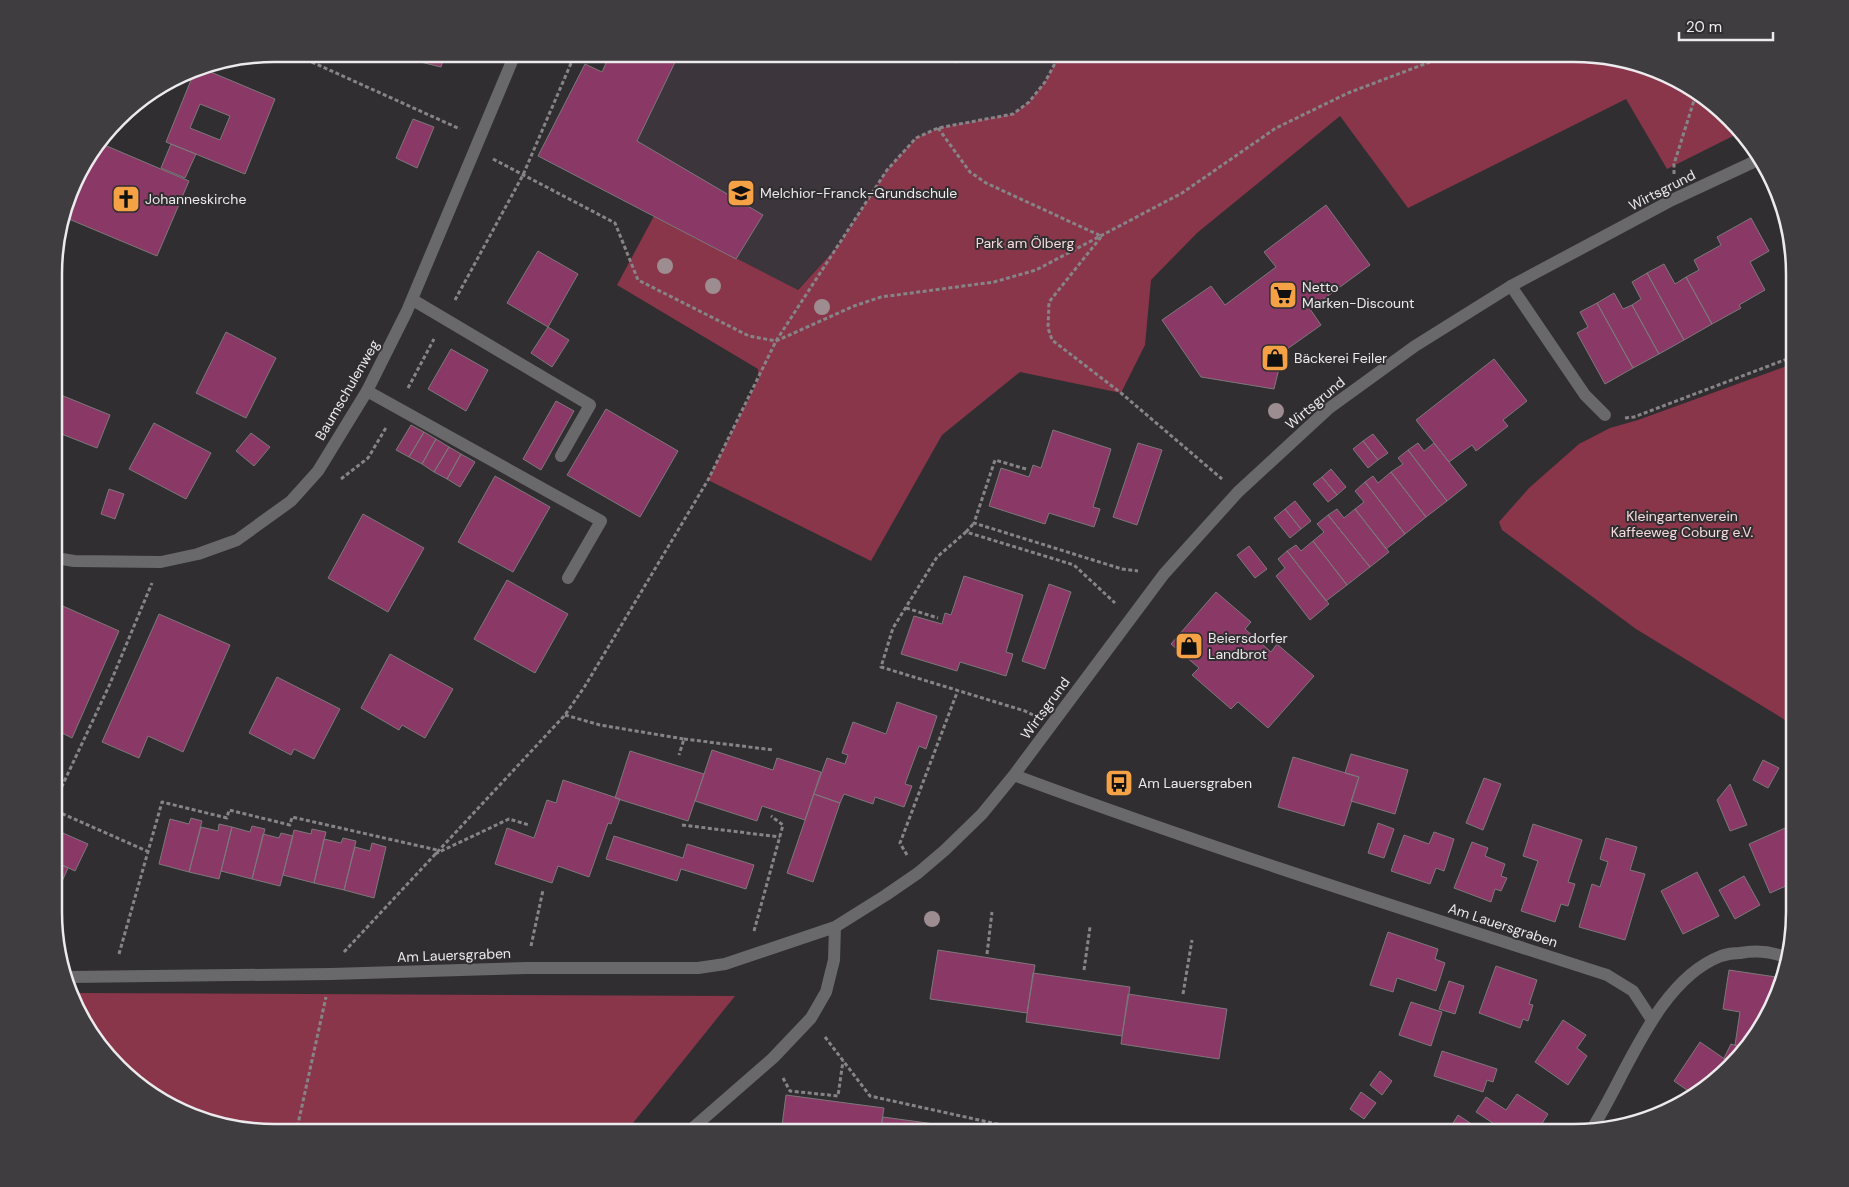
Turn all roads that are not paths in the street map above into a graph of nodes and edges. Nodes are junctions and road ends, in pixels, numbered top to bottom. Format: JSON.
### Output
{"nodes":[{"id":1,"x":512,"y":62,"type":"edge"},
{"id":2,"x":1754,"y":162,"type":"edge"},
{"id":3,"x":1511,"y":286,"type":"junction"},
{"id":4,"x":413,"y":300,"type":"junction"},
{"id":5,"x":367,"y":391,"type":"junction"},
{"id":6,"x":1605,"y":416,"type":"road end"},
{"id":7,"x":561,"y":456,"type":"dead end"},
{"id":8,"x":62,"y":559,"type":"edge"},
{"id":9,"x":568,"y":578,"type":"dead end"},
{"id":10,"x":1014,"y":774,"type":"junction"},
{"id":11,"x":834,"y":927,"type":"junction"},
{"id":12,"x":1782,"y":955,"type":"edge"},
{"id":13,"x":73,"y":977,"type":"edge"},
{"id":14,"x":1652,"y":1020,"type":"junction"},
{"id":15,"x":1595,"y":1124,"type":"edge"},
{"id":16,"x":696,"y":1125,"type":"edge"}],
"edges":[{"from":1,"to":4,"type":"street","name":"Baumschulenweg"},
{"from":2,"to":3,"type":"street","name":"Wirtsgrund"},
{"from":3,"to":6,"type":"street"},
{"from":3,"to":10,"type":"street","name":"Wirtsgrund"},
{"from":4,"to":5,"type":"street","name":"Baumschulenweg"},
{"from":4,"to":7,"type":"street"},
{"from":5,"to":8,"type":"street","name":"Baumschulenweg"},
{"from":5,"to":9,"type":"street"},
{"from":10,"to":11,"type":"street","name":"Am Lauersgraben"},
{"from":10,"to":14,"type":"street","name":"Am Lauersgraben"},
{"from":11,"to":13,"type":"street","name":"Am Lauersgraben"},
{"from":11,"to":16,"type":"street"},
{"from":12,"to":14,"type":"street"},
{"from":14,"to":15,"type":"street"}]}
